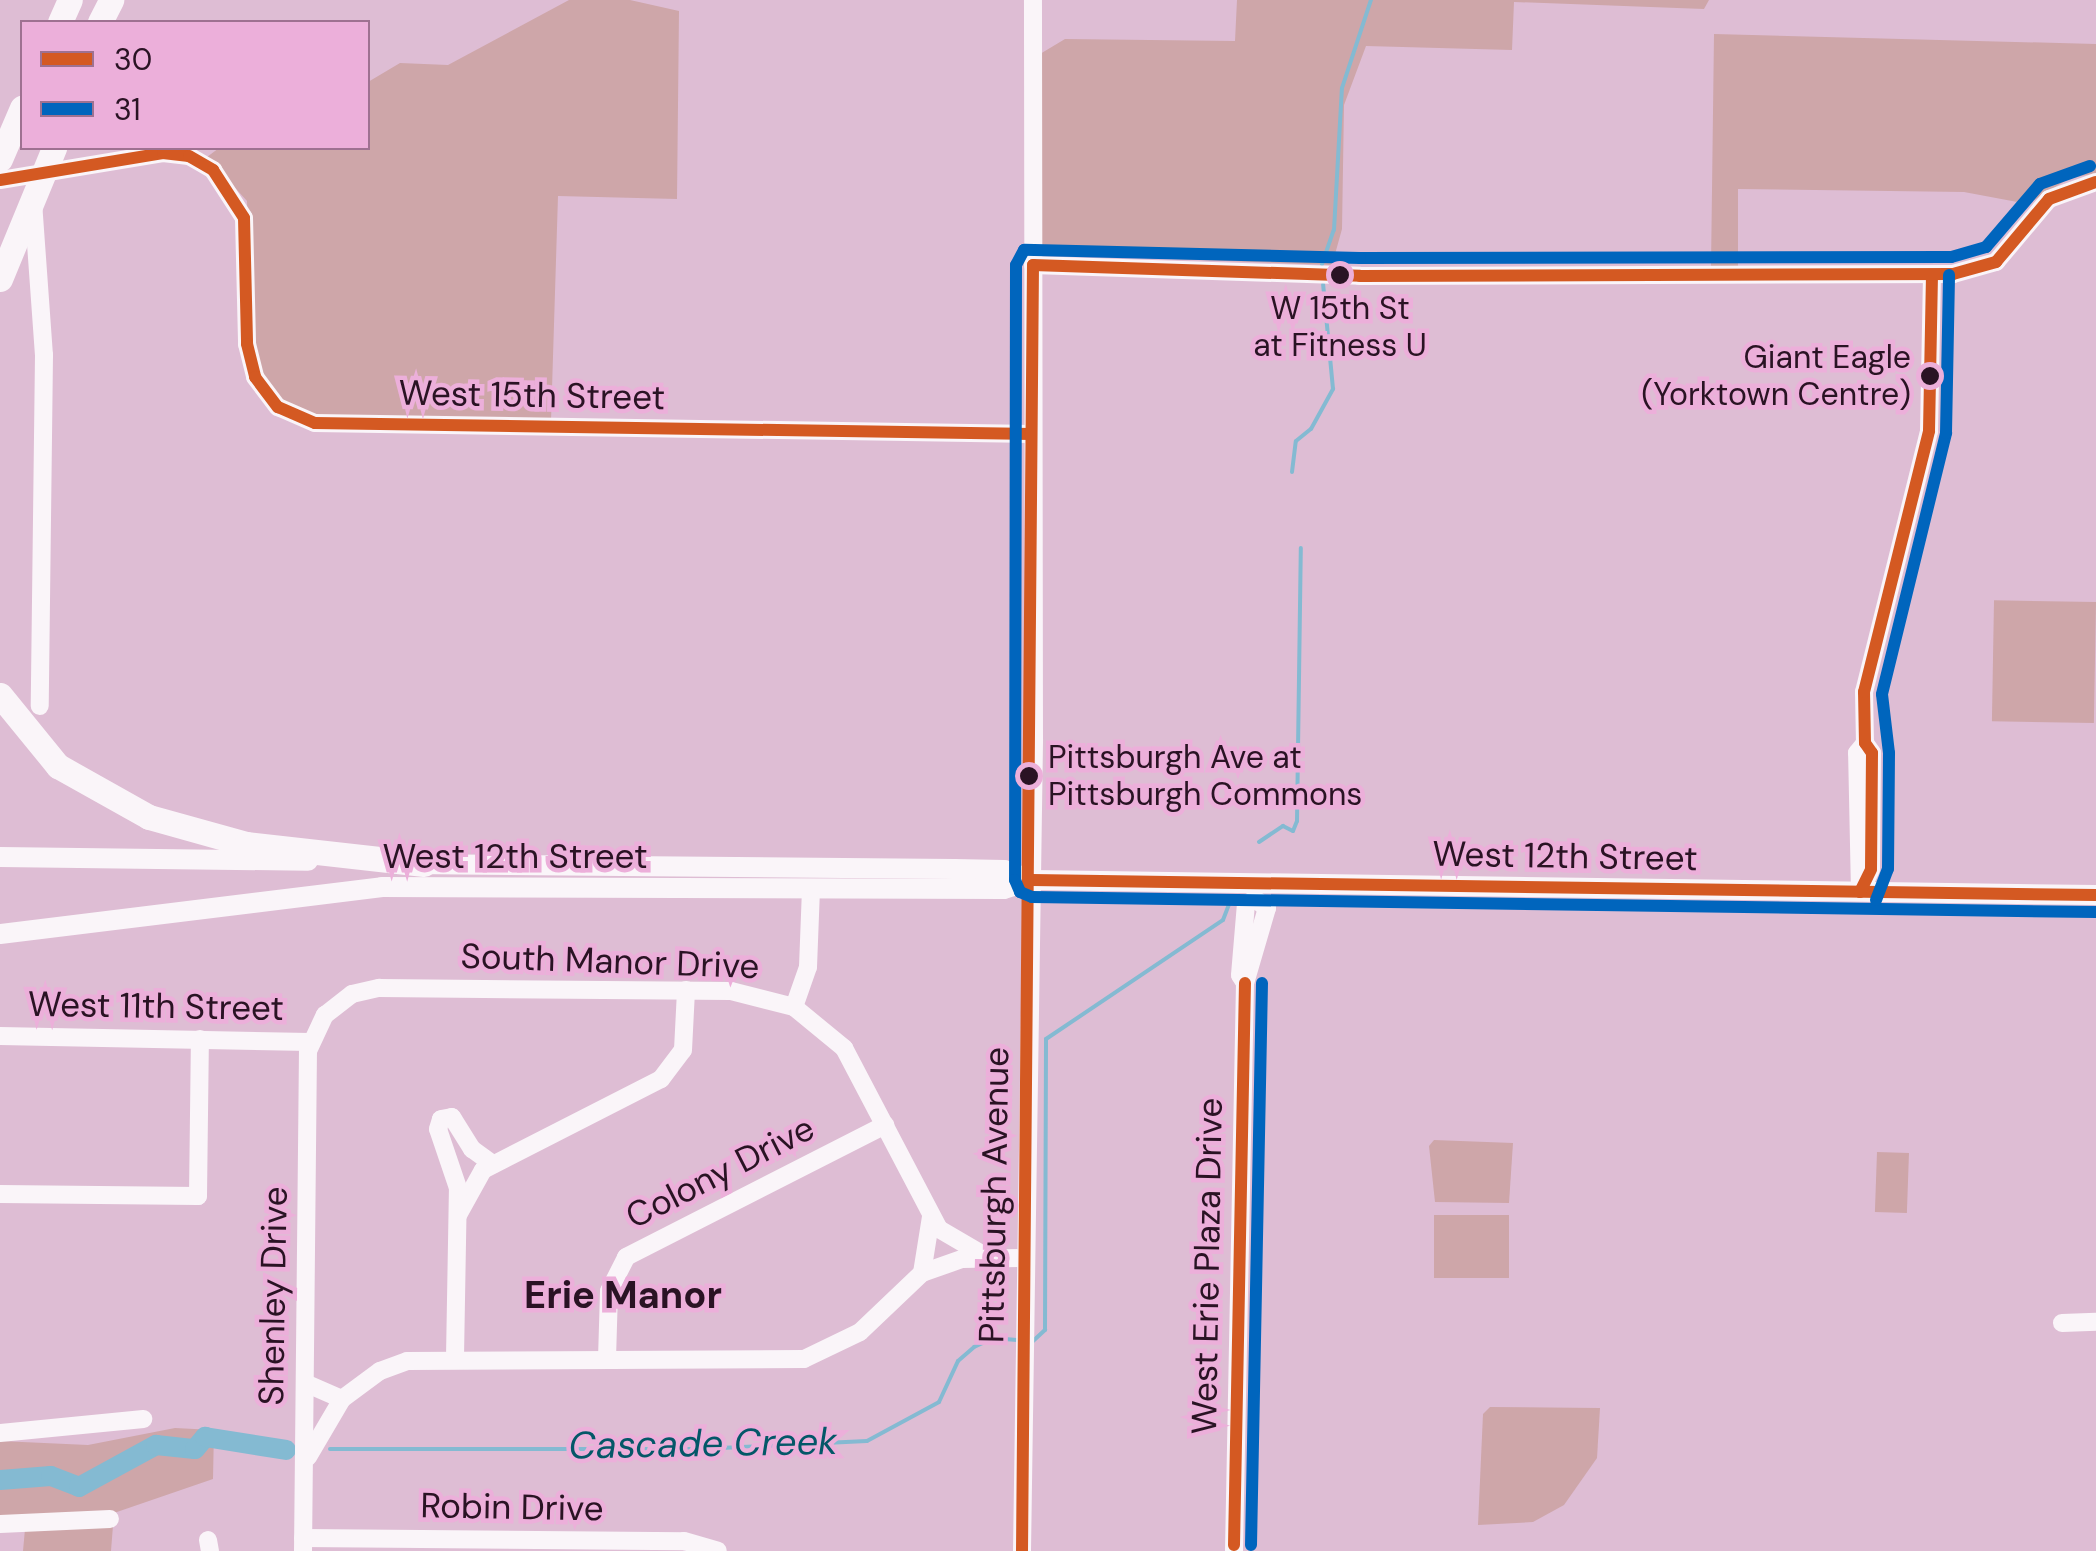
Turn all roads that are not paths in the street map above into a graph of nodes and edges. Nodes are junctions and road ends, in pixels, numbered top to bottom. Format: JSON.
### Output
{"nodes":[{"id":1,"x":1033,"y":0,"type":"edge"},
{"id":2,"x":20,"y":113,"type":"edge"},
{"id":3,"x":38,"y":150,"type":"edge"},
{"id":4,"x":53,"y":150,"type":"edge"},
{"id":5,"x":0,"y":159,"type":"edge"},
{"id":6,"x":31,"y":174,"type":"junction"},
{"id":7,"x":0,"y":180,"type":"edge"},
{"id":8,"x":2096,"y":182,"type":"edge"},
{"id":9,"x":0,"y":236,"type":"edge"},
{"id":10,"x":1032,"y":265,"type":"junction"},
{"id":11,"x":1932,"y":275,"type":"junction"},
{"id":12,"x":0,"y":279,"type":"edge"},
{"id":13,"x":1031,"y":434,"type":"junction"},
{"id":14,"x":0,"y":695,"type":"edge"},
{"id":15,"x":40,"y":706,"type":"dead end"},
{"id":16,"x":4,"y":857,"type":"edge"},
{"id":17,"x":424,"y":864,"type":"junction"},
{"id":18,"x":1032,"y":880,"type":"junction"},
{"id":19,"x":810,"y":888,"type":"junction"},
{"id":20,"x":1255,"y":892,"type":"junction"},
{"id":21,"x":1860,"y":892,"type":"junction"},
{"id":22,"x":2096,"y":895,"type":"edge"},
{"id":23,"x":0,"y":934,"type":"edge"},
{"id":24,"x":686,"y":990,"type":"junction"},
{"id":25,"x":794,"y":1007,"type":"junction"},
{"id":26,"x":0,"y":1036,"type":"edge"},
{"id":27,"x":200,"y":1039,"type":"junction"},
{"id":28,"x":310,"y":1042,"type":"junction"},
{"id":29,"x":885,"y":1125,"type":"junction"},
{"id":30,"x":493,"y":1164,"type":"junction"},
{"id":31,"x":0,"y":1194,"type":"edge"},
{"id":32,"x":458,"y":1215,"type":"junction"},
{"id":33,"x":931,"y":1217,"type":"junction"},
{"id":34,"x":987,"y":1257,"type":"junction"},
{"id":35,"x":1025,"y":1258,"type":"junction"},
{"id":36,"x":922,"y":1273,"type":"junction"},
{"id":37,"x":2096,"y":1322,"type":"edge"},
{"id":38,"x":2062,"y":1323,"type":"dead end"},
{"id":39,"x":456,"y":1357,"type":"junction"},
{"id":40,"x":607,"y":1359,"type":"junction"},
{"id":41,"x":305,"y":1383,"type":"junction"},
{"id":42,"x":342,"y":1400,"type":"junction"},
{"id":43,"x":143,"y":1419,"type":"dead end"},
{"id":44,"x":0,"y":1433,"type":"edge"},
{"id":45,"x":305,"y":1466,"type":"junction"},
{"id":46,"x":110,"y":1519,"type":"dead end"},
{"id":47,"x":0,"y":1524,"type":"edge"},
{"id":48,"x":303,"y":1545,"type":"edge"},
{"id":49,"x":718,"y":1551,"type":"edge"},
{"id":50,"x":1022,"y":1551,"type":"edge"},
{"id":51,"x":1234,"y":1551,"type":"edge"}],
"edges":[{"from":1,"to":10,"type":"street","name":"Pittsburgh Avenue"},
{"from":2,"to":5,"type":"highway"},
{"from":3,"to":9,"type":"highway"},
{"from":4,"to":12,"type":"highway"},
{"from":6,"to":7,"type":"street"},
{"from":6,"to":13,"type":"street","name":"West 15th Street"},
{"from":6,"to":15,"type":"street"},
{"from":8,"to":11,"type":"street"},
{"from":10,"to":11,"type":"street"},
{"from":10,"to":13,"type":"street","name":"Pittsburgh Avenue"},
{"from":11,"to":21,"type":"street"},
{"from":13,"to":18,"type":"street","name":"Pittsburgh Avenue"},
{"from":14,"to":17,"type":"highway"},
{"from":16,"to":17,"type":"main road","name":"West 12th Street"},
{"from":17,"to":18,"type":"main road","name":"West 12th Street"},
{"from":18,"to":19,"type":"main road","name":"West 12th Street"},
{"from":18,"to":20,"type":"main road","name":"West 12th Street"},
{"from":18,"to":35,"type":"street","name":"Pittsburgh Avenue"},
{"from":19,"to":23,"type":"main road","name":"West 12th Street"},
{"from":19,"to":25,"type":"street"},
{"from":20,"to":21,"type":"main road","name":"West 12th Street"},
{"from":20,"to":51,"type":"street","name":"West Erie Plaza Drive"},
{"from":21,"to":22,"type":"main road","name":"West 12th Street"},
{"from":24,"to":25,"type":"street","name":"South Manor Drive"},
{"from":24,"to":28,"type":"street","name":"South Manor Drive"},
{"from":24,"to":30,"type":"street"},
{"from":25,"to":29,"type":"street","name":"South Manor Drive"},
{"from":26,"to":27,"type":"street","name":"West 11th Street"},
{"from":27,"to":28,"type":"street","name":"West 11th Street"},
{"from":27,"to":31,"type":"street"},
{"from":28,"to":41,"type":"street","name":"Shenley Drive"},
{"from":29,"to":33,"type":"street","name":"South Manor Drive"},
{"from":29,"to":40,"type":"street","name":"Colony Drive"},
{"from":30,"to":32,"type":"street"},
{"from":30,"to":32,"type":"street"},
{"from":32,"to":39,"type":"street"},
{"from":33,"to":34,"type":"street","name":"South Manor Drive"},
{"from":33,"to":36,"type":"street"},
{"from":34,"to":35,"type":"street"},
{"from":34,"to":36,"type":"street"},
{"from":35,"to":50,"type":"street","name":"Pittsburgh Avenue"},
{"from":36,"to":40,"type":"street"},
{"from":37,"to":38,"type":"street"},
{"from":39,"to":40,"type":"street"},
{"from":39,"to":42,"type":"street"},
{"from":41,"to":42,"type":"street"},
{"from":41,"to":45,"type":"street","name":"Shenley Drive"},
{"from":42,"to":45,"type":"street"},
{"from":43,"to":44,"type":"street"},
{"from":45,"to":48,"type":"street","name":"Shenley Drive"},
{"from":46,"to":47,"type":"street"},
{"from":48,"to":49,"type":"street","name":"Robin Drive"}]}
